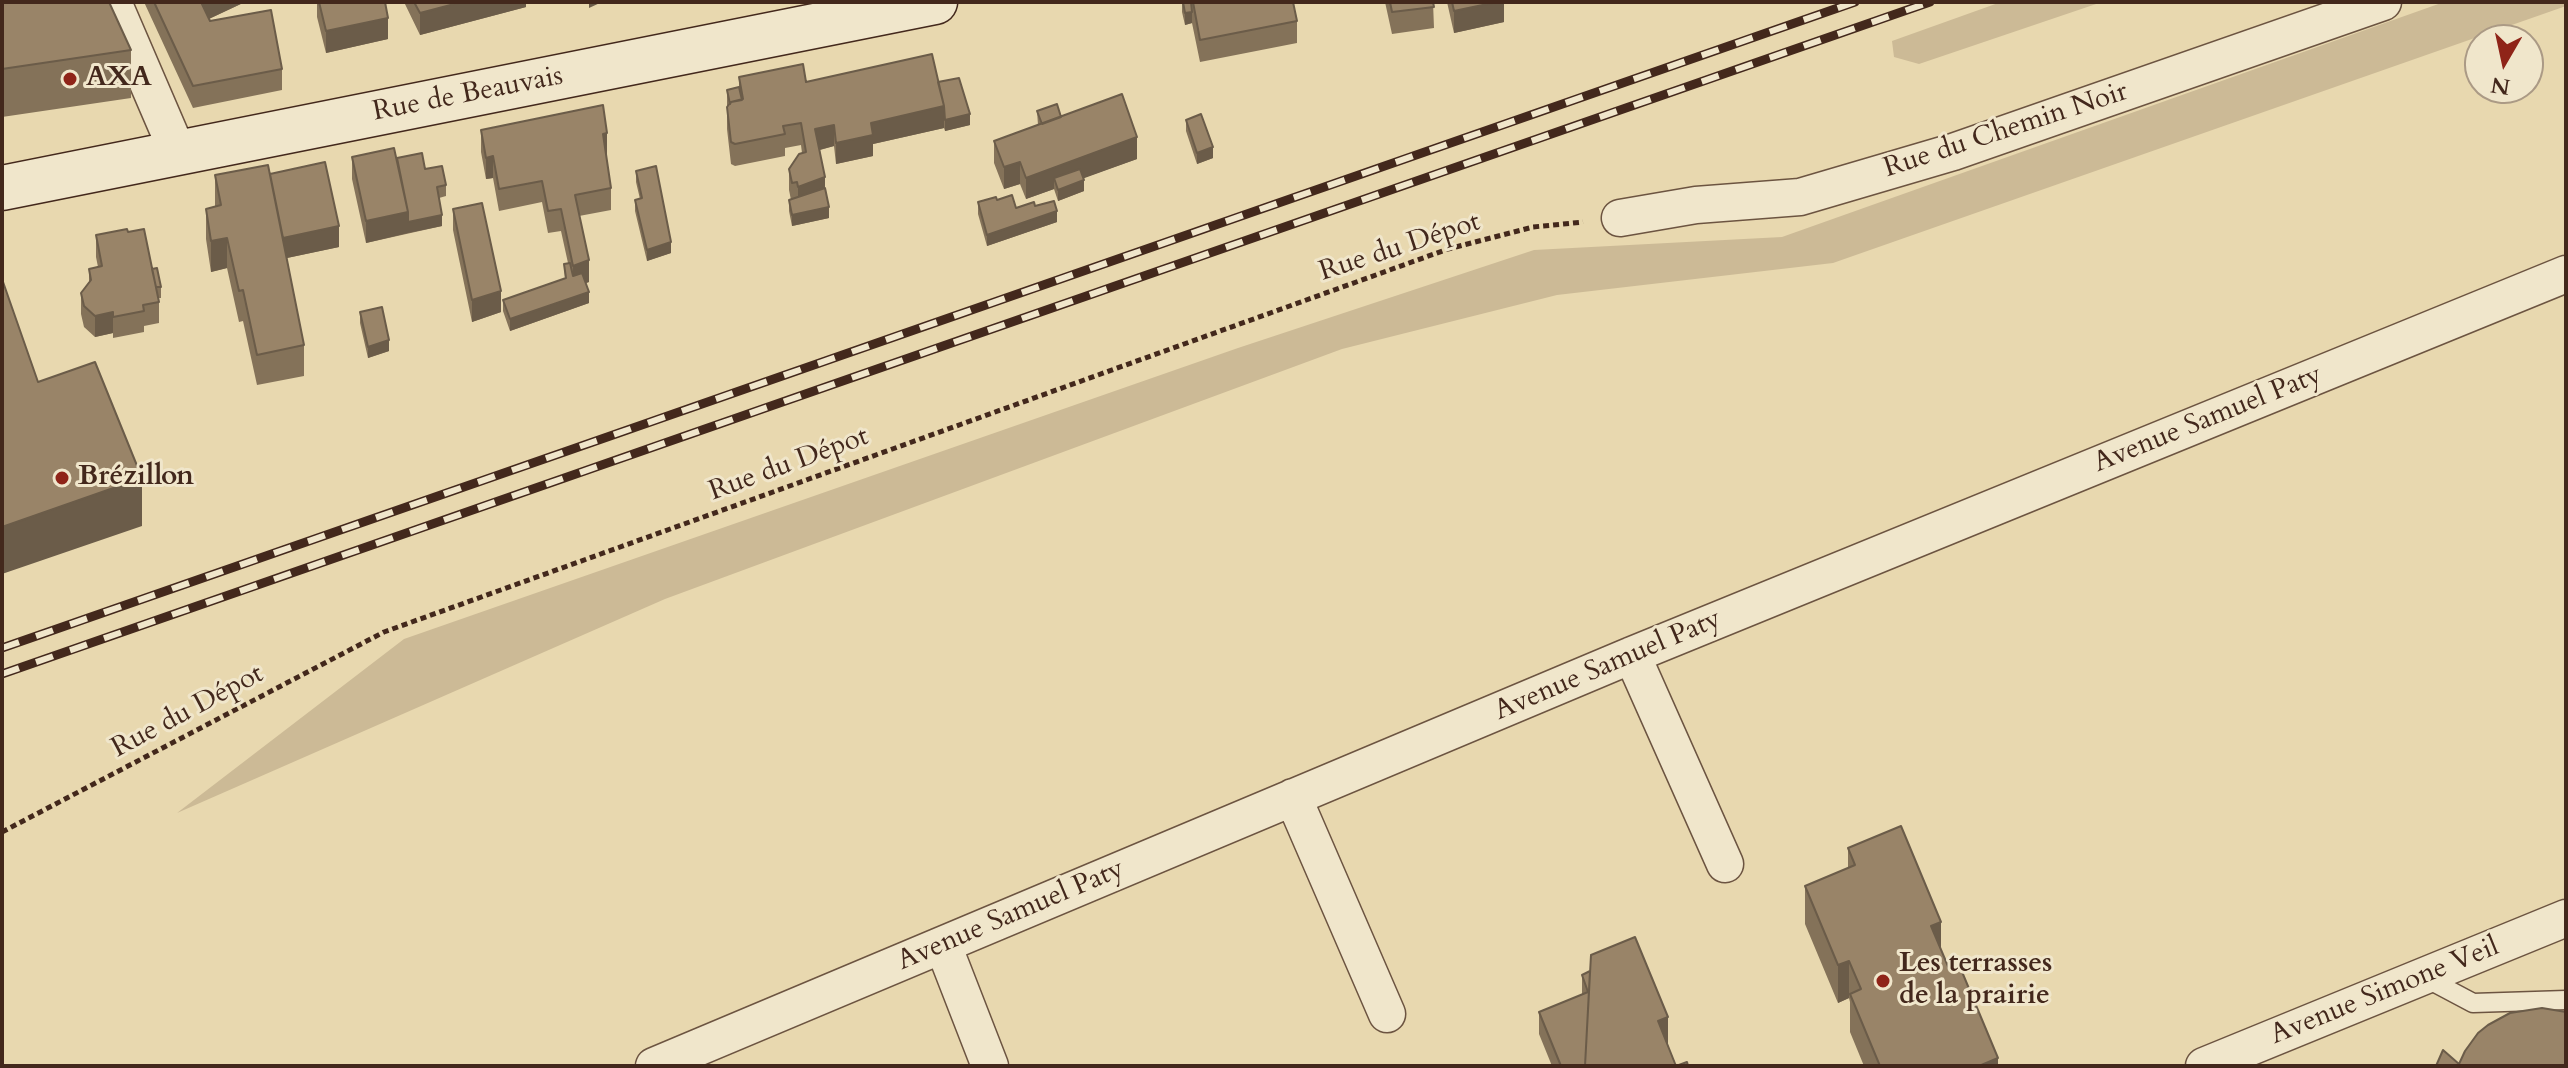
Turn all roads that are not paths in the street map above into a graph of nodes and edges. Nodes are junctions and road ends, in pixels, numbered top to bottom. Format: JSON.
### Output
{"nodes":[{"id":1,"x":113,"y":2,"type":"edge"},
{"id":2,"x":935,"y":2,"type":"edge"},
{"id":3,"x":2383,"y":2,"type":"edge"},
{"id":4,"x":178,"y":153,"type":"junction"},
{"id":5,"x":2,"y":188,"type":"edge"},
{"id":6,"x":1620,"y":218,"type":"road end"},
{"id":7,"x":2566,"y":274,"type":"edge"},
{"id":8,"x":1632,"y":655,"type":"junction"},
{"id":9,"x":1293,"y":797,"type":"junction"},
{"id":10,"x":1725,"y":864,"type":"dead end"},
{"id":11,"x":2566,"y":918,"type":"edge"},
{"id":12,"x":943,"y":945,"type":"junction"},
{"id":13,"x":2424,"y":977,"type":"junction"},
{"id":14,"x":2566,"y":1000,"type":"edge"},
{"id":15,"x":1387,"y":1014,"type":"dead end"},
{"id":16,"x":654,"y":1066,"type":"edge"},
{"id":17,"x":990,"y":1066,"type":"edge"},
{"id":18,"x":2204,"y":1066,"type":"edge"}],
"edges":[{"from":1,"to":4,"type":"street"},
{"from":2,"to":4,"type":"main road","name":"Rue de Beauvais"},
{"from":3,"to":6,"type":"street","name":"Rue du Chemin Noir"},
{"from":4,"to":5,"type":"main road","name":"Rue de Beauvais"},
{"from":7,"to":8,"type":"street","name":"Avenue Samuel Paty"},
{"from":8,"to":9,"type":"street","name":"Avenue Samuel Paty"},
{"from":8,"to":10,"type":"street"},
{"from":9,"to":12,"type":"street","name":"Avenue Samuel Paty"},
{"from":9,"to":15,"type":"street"},
{"from":11,"to":13,"type":"street","name":"Avenue Simone Veil"},
{"from":12,"to":16,"type":"street","name":"Avenue Samuel Paty"},
{"from":12,"to":17,"type":"street"},
{"from":13,"to":14,"type":"lane"},
{"from":13,"to":18,"type":"street","name":"Avenue Simone Veil"}]}
